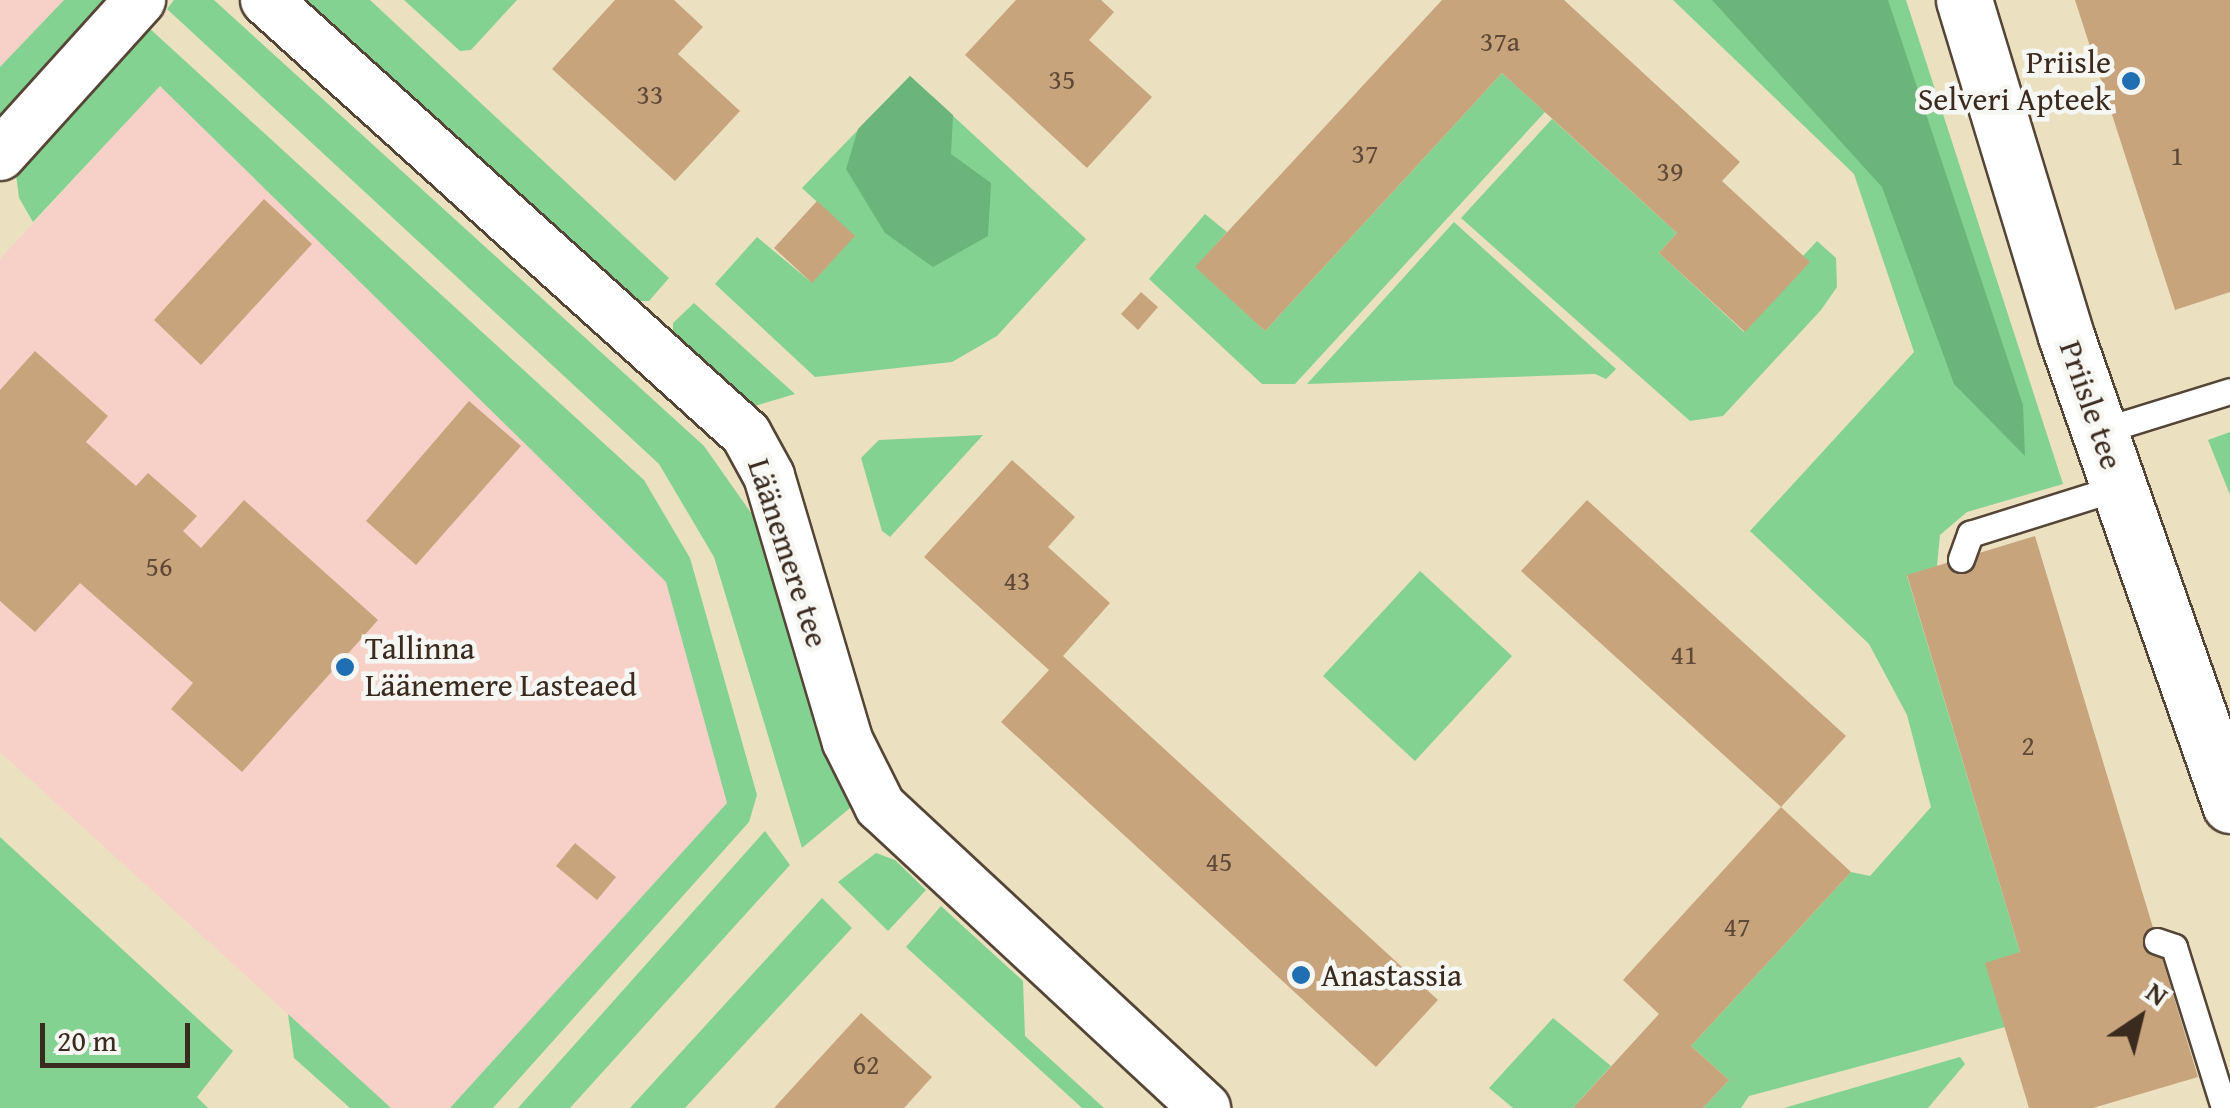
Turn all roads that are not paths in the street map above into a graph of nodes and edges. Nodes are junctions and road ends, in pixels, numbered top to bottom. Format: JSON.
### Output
{"nodes":[{"id":1,"x":140,"y":0,"type":"edge"},
{"id":2,"x":266,"y":0,"type":"edge"},
{"id":3,"x":1964,"y":0,"type":"edge"},
{"id":4,"x":0,"y":154,"type":"edge"},
{"id":5,"x":2230,"y":391,"type":"edge"},
{"id":6,"x":2101,"y":431,"type":"junction"},
{"id":7,"x":2120,"y":487,"type":"junction"},
{"id":8,"x":1962,"y":559,"type":"dead end"},
{"id":9,"x":2230,"y":805,"type":"edge"},
{"id":10,"x":2156,"y":941,"type":"dead end"},
{"id":11,"x":1205,"y":1108,"type":"edge"},
{"id":12,"x":2224,"y":1108,"type":"edge"}],
"edges":[{"from":1,"to":4,"type":"street"},
{"from":2,"to":11,"type":"street","name":"Läänemere tee"},
{"from":3,"to":6,"type":"street","name":"Priisle tee"},
{"from":5,"to":6,"type":"lane"},
{"from":6,"to":7,"type":"street","name":"Priisle tee"},
{"from":7,"to":8,"type":"lane"},
{"from":7,"to":9,"type":"street","name":"Priisle tee"},
{"from":10,"to":12,"type":"lane"}]}
